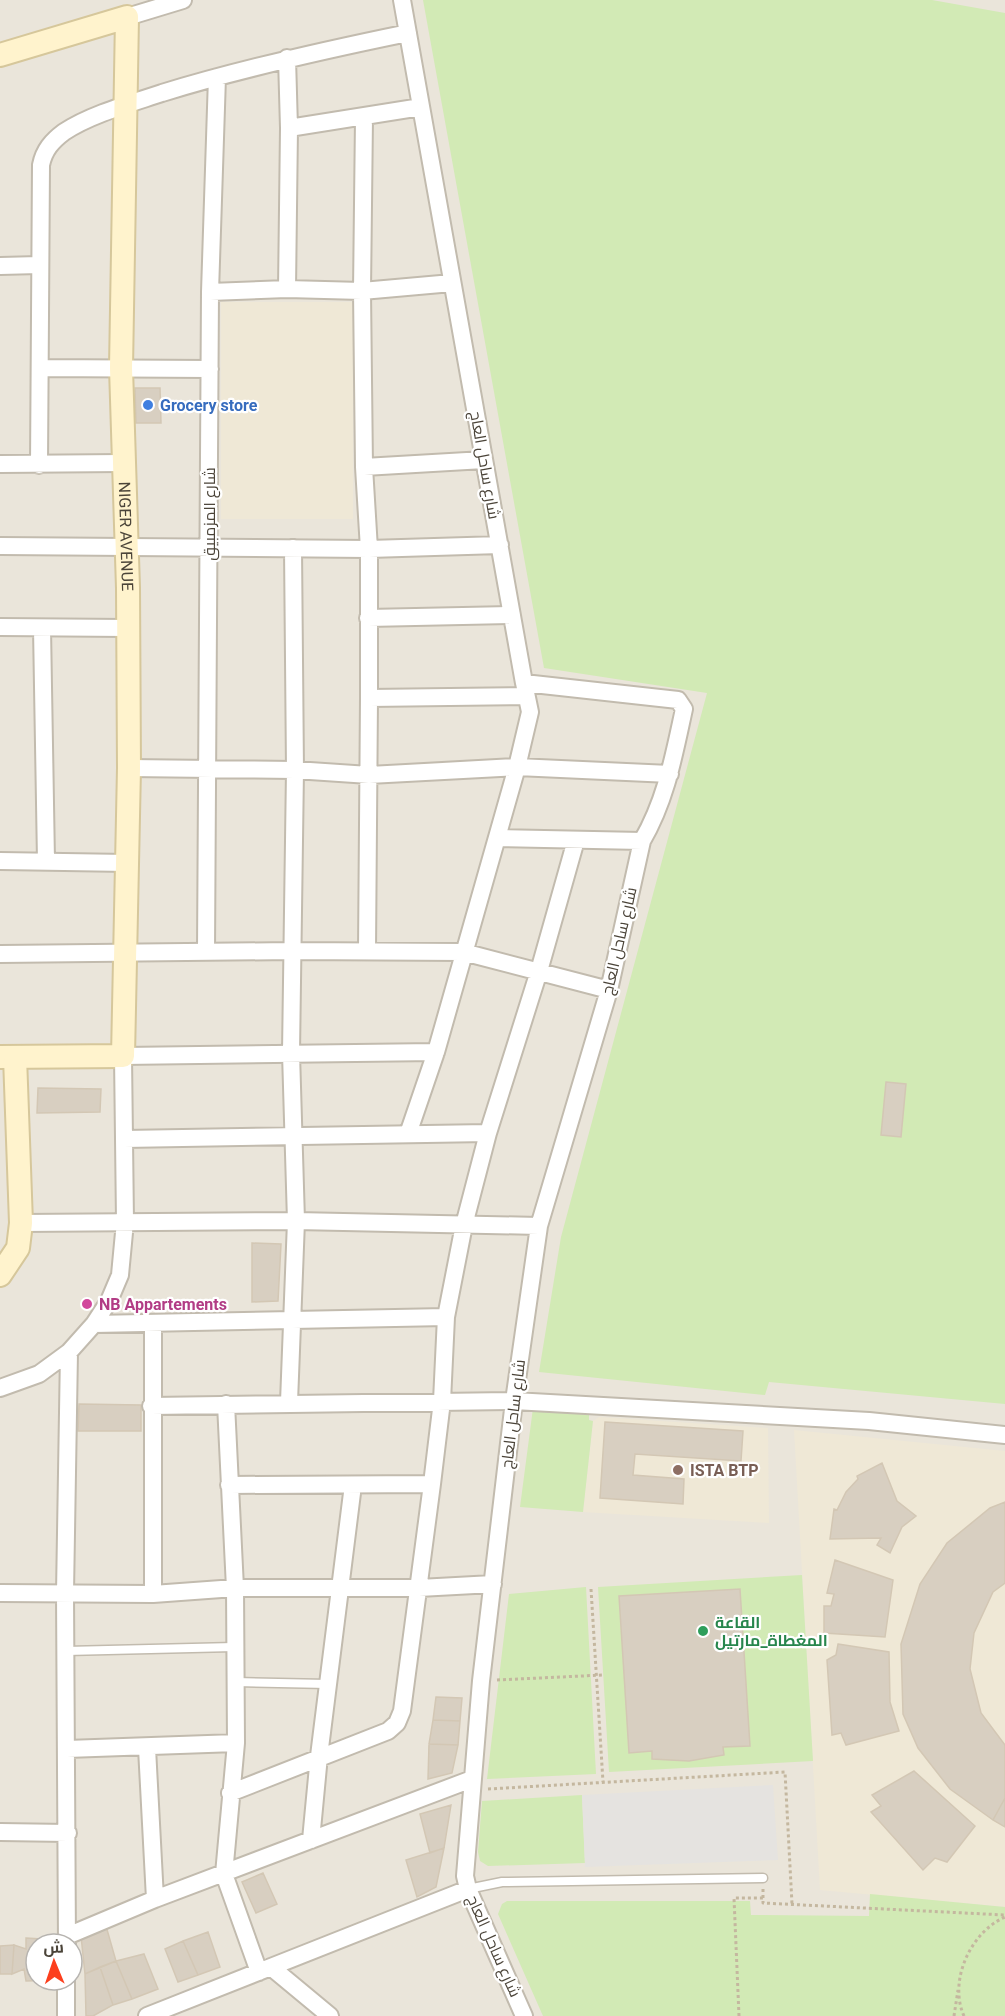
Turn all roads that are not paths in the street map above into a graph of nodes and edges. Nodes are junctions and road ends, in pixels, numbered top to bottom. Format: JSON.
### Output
{"nodes":[{"id":1,"x":183,"y":0,"type":"edge"},
{"id":2,"x":402,"y":0,"type":"edge"},
{"id":3,"x":151,"y":4,"type":"edge"},
{"id":4,"x":127,"y":17,"type":"junction"},
{"id":5,"x":408,"y":33,"type":"junction"},
{"id":6,"x":0,"y":55,"type":"edge"},
{"id":7,"x":287,"y":58,"type":"junction"},
{"id":8,"x":217,"y":77,"type":"junction"},
{"id":9,"x":123,"y":106,"type":"junction"},
{"id":10,"x":421,"y":107,"type":"junction"},
{"id":11,"x":364,"y":118,"type":"junction"},
{"id":12,"x":289,"y":128,"type":"junction"},
{"id":13,"x":39,"y":265,"type":"junction"},
{"id":14,"x":0,"y":266,"type":"edge"},
{"id":15,"x":452,"y":283,"type":"junction"},
{"id":16,"x":287,"y":289,"type":"junction"},
{"id":17,"x":362,"y":291,"type":"junction"},
{"id":18,"x":210,"y":292,"type":"junction"},
{"id":19,"x":41,"y":368,"type":"junction"},
{"id":20,"x":121,"y":368,"type":"junction"},
{"id":21,"x":210,"y":369,"type":"junction"},
{"id":22,"x":484,"y":460,"type":"junction"},
{"id":23,"x":123,"y":463,"type":"junction"},
{"id":24,"x":0,"y":464,"type":"edge"},
{"id":25,"x":39,"y":465,"type":"junction"},
{"id":26,"x":364,"y":467,"type":"junction"},
{"id":27,"x":500,"y":545,"type":"junction"},
{"id":28,"x":0,"y":546,"type":"edge"},
{"id":29,"x":127,"y":547,"type":"junction"},
{"id":30,"x":209,"y":548,"type":"junction"},
{"id":31,"x":293,"y":548,"type":"junction"},
{"id":32,"x":369,"y":549,"type":"junction"},
{"id":33,"x":512,"y":615,"type":"junction"},
{"id":34,"x":368,"y":618,"type":"junction"},
{"id":35,"x":0,"y":627,"type":"edge"},
{"id":36,"x":42,"y":628,"type":"junction"},
{"id":37,"x":127,"y":628,"type":"junction"},
{"id":38,"x":525,"y":690,"type":"junction"},
{"id":39,"x":369,"y":698,"type":"junction"},
{"id":40,"x":517,"y":767,"type":"junction"},
{"id":41,"x":129,"y":768,"type":"junction"},
{"id":42,"x":207,"y":768,"type":"junction"},
{"id":43,"x":296,"y":770,"type":"junction"},
{"id":44,"x":670,"y":774,"type":"junction"},
{"id":45,"x":369,"y":775,"type":"junction"},
{"id":46,"x":498,"y":838,"type":"junction"},
{"id":47,"x":576,"y":840,"type":"junction"},
{"id":48,"x":642,"y":841,"type":"junction"},
{"id":49,"x":0,"y":861,"type":"edge"},
{"id":50,"x":46,"y":861,"type":"junction"},
{"id":51,"x":128,"y":863,"type":"junction"},
{"id":52,"x":291,"y":951,"type":"junction"},
{"id":53,"x":367,"y":951,"type":"junction"},
{"id":54,"x":125,"y":952,"type":"junction"},
{"id":55,"x":206,"y":952,"type":"junction"},
{"id":56,"x":463,"y":952,"type":"junction"},
{"id":57,"x":0,"y":954,"type":"edge"},
{"id":58,"x":539,"y":971,"type":"junction"},
{"id":59,"x":609,"y":990,"type":"junction"},
{"id":60,"x":436,"y":1052,"type":"junction"},
{"id":61,"x":291,"y":1053,"type":"junction"},
{"id":62,"x":123,"y":1056,"type":"junction"},
{"id":63,"x":7,"y":1057,"type":"edge"},
{"id":64,"x":488,"y":1133,"type":"junction"},
{"id":65,"x":292,"y":1134,"type":"junction"},
{"id":66,"x":408,"y":1134,"type":"junction"},
{"id":67,"x":124,"y":1139,"type":"junction"},
{"id":68,"x":296,"y":1221,"type":"junction"},
{"id":69,"x":125,"y":1222,"type":"junction"},
{"id":70,"x":21,"y":1223,"type":"junction"},
{"id":71,"x":464,"y":1225,"type":"junction"},
{"id":72,"x":539,"y":1226,"type":"junction"},
{"id":73,"x":0,"y":1275,"type":"edge"},
{"id":74,"x":446,"y":1317,"type":"junction"},
{"id":75,"x":292,"y":1320,"type":"junction"},
{"id":76,"x":153,"y":1323,"type":"junction"},
{"id":77,"x":94,"y":1324,"type":"junction"},
{"id":78,"x":69,"y":1352,"type":"junction"},
{"id":79,"x":0,"y":1388,"type":"edge"},
{"id":80,"x":442,"y":1401,"type":"junction"},
{"id":81,"x":514,"y":1401,"type":"junction"},
{"id":82,"x":289,"y":1402,"type":"junction"},
{"id":83,"x":226,"y":1404,"type":"junction"},
{"id":84,"x":151,"y":1406,"type":"junction"},
{"id":85,"x":1005,"y":1435,"type":"edge"},
{"id":86,"x":432,"y":1484,"type":"junction"},
{"id":87,"x":229,"y":1485,"type":"junction"},
{"id":88,"x":353,"y":1485,"type":"junction"},
{"id":89,"x":493,"y":1584,"type":"junction"},
{"id":90,"x":340,"y":1587,"type":"junction"},
{"id":91,"x":235,"y":1588,"type":"junction"},
{"id":92,"x":419,"y":1588,"type":"junction"},
{"id":93,"x":0,"y":1593,"type":"edge"},
{"id":94,"x":65,"y":1593,"type":"junction"},
{"id":95,"x":153,"y":1594,"type":"junction"},
{"id":96,"x":234,"y":1647,"type":"junction"},
{"id":97,"x":66,"y":1651,"type":"junction"},
{"id":98,"x":236,"y":1682,"type":"junction"},
{"id":99,"x":328,"y":1684,"type":"junction"},
{"id":100,"x":236,"y":1743,"type":"junction"},
{"id":101,"x":147,"y":1748,"type":"junction"},
{"id":102,"x":67,"y":1749,"type":"junction"},
{"id":103,"x":319,"y":1756,"type":"junction"},
{"id":104,"x":472,"y":1785,"type":"junction"},
{"id":105,"x":230,"y":1793,"type":"junction"},
{"id":106,"x":0,"y":1832,"type":"edge"},
{"id":107,"x":68,"y":1833,"type":"junction"},
{"id":108,"x":311,"y":1840,"type":"junction"},
{"id":109,"x":224,"y":1874,"type":"junction"},
{"id":110,"x":763,"y":1878,"type":"road end"},
{"id":111,"x":468,"y":1889,"type":"junction"},
{"id":112,"x":156,"y":1899,"type":"junction"},
{"id":113,"x":67,"y":1932,"type":"edge"},
{"id":114,"x":84,"y":1932,"type":"edge"},
{"id":115,"x":265,"y":1969,"type":"junction"},
{"id":116,"x":66,"y":1992,"type":"edge"},
{"id":117,"x":66,"y":2016,"type":"edge"},
{"id":118,"x":147,"y":2016,"type":"edge"},
{"id":119,"x":330,"y":2016,"type":"edge"},
{"id":120,"x":524,"y":2016,"type":"edge"}],
"edges":[{"from":1,"to":3,"type":"street"},
{"from":2,"to":5,"type":"street","name":"شارع ساحل العاج"},
{"from":3,"to":4,"type":"street"},
{"from":4,"to":6,"type":"street"},
{"from":4,"to":9,"type":"street","name":"NIGER AVENUE"},
{"from":5,"to":7,"type":"street"},
{"from":5,"to":10,"type":"street","name":"شارع ساحل العاج"},
{"from":7,"to":8,"type":"street"},
{"from":7,"to":12,"type":"street"},
{"from":8,"to":9,"type":"street"},
{"from":8,"to":18,"type":"street","name":"شارع المزمبيق"},
{"from":9,"to":13,"type":"street"},
{"from":9,"to":20,"type":"street","name":"NIGER AVENUE"},
{"from":10,"to":11,"type":"street"},
{"from":10,"to":15,"type":"street","name":"شارع ساحل العاج"},
{"from":11,"to":12,"type":"street"},
{"from":11,"to":17,"type":"street"},
{"from":12,"to":16,"type":"street"},
{"from":13,"to":14,"type":"street"},
{"from":13,"to":19,"type":"street"},
{"from":15,"to":17,"type":"street"},
{"from":15,"to":22,"type":"street","name":"شارع ساحل العاج"},
{"from":16,"to":17,"type":"street"},
{"from":16,"to":18,"type":"street"},
{"from":17,"to":26,"type":"street"},
{"from":18,"to":21,"type":"street","name":"شارع المزمبيق"},
{"from":19,"to":20,"type":"street"},
{"from":19,"to":25,"type":"street"},
{"from":20,"to":21,"type":"street"},
{"from":20,"to":23,"type":"street","name":"NIGER AVENUE"},
{"from":21,"to":30,"type":"street","name":"شارع المزمبيق"},
{"from":22,"to":26,"type":"street"},
{"from":22,"to":27,"type":"street","name":"شارع ساحل العاج"},
{"from":23,"to":25,"type":"street"},
{"from":23,"to":29,"type":"street","name":"NIGER AVENUE"},
{"from":24,"to":25,"type":"street"},
{"from":26,"to":32,"type":"street"},
{"from":27,"to":32,"type":"street"},
{"from":27,"to":33,"type":"street","name":"شارع ساحل العاج"},
{"from":28,"to":29,"type":"street"},
{"from":29,"to":30,"type":"street"},
{"from":29,"to":37,"type":"street","name":"NIGER AVENUE"},
{"from":30,"to":31,"type":"street"},
{"from":30,"to":42,"type":"street","name":"شارع المزمبيق"},
{"from":31,"to":32,"type":"street"},
{"from":31,"to":43,"type":"street"},
{"from":32,"to":34,"type":"street"},
{"from":33,"to":34,"type":"street"},
{"from":33,"to":38,"type":"street","name":"شارع ساحل العاج"},
{"from":34,"to":39,"type":"street"},
{"from":35,"to":36,"type":"street"},
{"from":36,"to":37,"type":"street"},
{"from":36,"to":50,"type":"street"},
{"from":37,"to":41,"type":"street","name":"NIGER AVENUE"},
{"from":38,"to":39,"type":"street"},
{"from":38,"to":40,"type":"street"},
{"from":38,"to":44,"type":"street","name":"شارع ساحل العاج"},
{"from":39,"to":45,"type":"street"},
{"from":40,"to":44,"type":"street"},
{"from":40,"to":45,"type":"street"},
{"from":40,"to":46,"type":"street"},
{"from":41,"to":42,"type":"street"},
{"from":41,"to":51,"type":"street","name":"NIGER AVENUE"},
{"from":42,"to":43,"type":"street"},
{"from":42,"to":55,"type":"street","name":"شارع المزمبيق"},
{"from":43,"to":45,"type":"street"},
{"from":43,"to":52,"type":"street"},
{"from":44,"to":48,"type":"street","name":"شارع ساحل العاج"},
{"from":45,"to":53,"type":"street"},
{"from":46,"to":47,"type":"street"},
{"from":46,"to":56,"type":"street"},
{"from":47,"to":48,"type":"street"},
{"from":47,"to":58,"type":"street"},
{"from":48,"to":59,"type":"street","name":"شارع ساحل العاج"},
{"from":49,"to":50,"type":"street"},
{"from":50,"to":51,"type":"street"},
{"from":51,"to":54,"type":"street","name":"NIGER AVENUE"},
{"from":52,"to":53,"type":"street"},
{"from":52,"to":55,"type":"street"},
{"from":52,"to":61,"type":"street"},
{"from":53,"to":56,"type":"street"},
{"from":54,"to":55,"type":"street"},
{"from":54,"to":57,"type":"street"},
{"from":54,"to":62,"type":"street","name":"NIGER AVENUE"},
{"from":56,"to":58,"type":"street"},
{"from":56,"to":60,"type":"street"},
{"from":58,"to":59,"type":"street"},
{"from":58,"to":64,"type":"street"},
{"from":59,"to":72,"type":"street","name":"شارع ساحل العاج"},
{"from":60,"to":61,"type":"street"},
{"from":60,"to":66,"type":"street"},
{"from":61,"to":62,"type":"street"},
{"from":61,"to":65,"type":"street"},
{"from":62,"to":63,"type":"street"},
{"from":62,"to":67,"type":"street"},
{"from":63,"to":70,"type":"street"},
{"from":64,"to":66,"type":"street"},
{"from":64,"to":71,"type":"street"},
{"from":65,"to":66,"type":"street"},
{"from":65,"to":67,"type":"street"},
{"from":65,"to":68,"type":"street"},
{"from":67,"to":69,"type":"street"},
{"from":68,"to":69,"type":"street"},
{"from":68,"to":71,"type":"street"},
{"from":68,"to":75,"type":"street"},
{"from":69,"to":70,"type":"street"},
{"from":69,"to":77,"type":"street"},
{"from":70,"to":73,"type":"street"},
{"from":71,"to":72,"type":"street"},
{"from":71,"to":74,"type":"street"},
{"from":72,"to":81,"type":"street","name":"شارع ساحل العاج"},
{"from":74,"to":75,"type":"street"},
{"from":74,"to":80,"type":"street"},
{"from":75,"to":76,"type":"street"},
{"from":75,"to":82,"type":"street"},
{"from":76,"to":77,"type":"street"},
{"from":76,"to":84,"type":"street"},
{"from":77,"to":78,"type":"street"},
{"from":78,"to":79,"type":"street"},
{"from":78,"to":94,"type":"street"},
{"from":80,"to":81,"type":"street"},
{"from":80,"to":82,"type":"street"},
{"from":80,"to":86,"type":"street"},
{"from":81,"to":85,"type":"street"},
{"from":81,"to":89,"type":"street","name":"شارع ساحل العاج"},
{"from":82,"to":83,"type":"street"},
{"from":83,"to":84,"type":"street"},
{"from":83,"to":87,"type":"street"},
{"from":84,"to":95,"type":"street"},
{"from":86,"to":88,"type":"street"},
{"from":86,"to":92,"type":"street"},
{"from":87,"to":88,"type":"street"},
{"from":87,"to":91,"type":"street"},
{"from":88,"to":90,"type":"street"},
{"from":89,"to":92,"type":"street"},
{"from":89,"to":104,"type":"street","name":"شارع ساحل العاج"},
{"from":90,"to":91,"type":"street"},
{"from":90,"to":92,"type":"street"},
{"from":90,"to":99,"type":"street"},
{"from":91,"to":95,"type":"street"},
{"from":91,"to":96,"type":"street"},
{"from":92,"to":103,"type":"street"},
{"from":93,"to":94,"type":"street"},
{"from":94,"to":95,"type":"street"},
{"from":94,"to":97,"type":"street"},
{"from":96,"to":97,"type":"lane"},
{"from":96,"to":98,"type":"street"},
{"from":97,"to":102,"type":"street"},
{"from":98,"to":99,"type":"lane"},
{"from":98,"to":100,"type":"street"},
{"from":99,"to":103,"type":"street"},
{"from":100,"to":101,"type":"street"},
{"from":100,"to":105,"type":"street"},
{"from":101,"to":102,"type":"street"},
{"from":101,"to":112,"type":"street"},
{"from":102,"to":107,"type":"street"},
{"from":103,"to":105,"type":"street"},
{"from":103,"to":108,"type":"street"},
{"from":104,"to":108,"type":"street"},
{"from":104,"to":111,"type":"street","name":"شارع ساحل العاج"},
{"from":105,"to":109,"type":"street"},
{"from":106,"to":107,"type":"street"},
{"from":107,"to":113,"type":"street"},
{"from":108,"to":109,"type":"street"},
{"from":109,"to":112,"type":"street"},
{"from":109,"to":115,"type":"street"},
{"from":110,"to":111,"type":"lane"},
{"from":111,"to":115,"type":"street"},
{"from":111,"to":120,"type":"street","name":"شارع ساحل العاج"},
{"from":112,"to":114,"type":"street"},
{"from":115,"to":118,"type":"street"},
{"from":115,"to":119,"type":"street"},
{"from":116,"to":117,"type":"street"}]}
